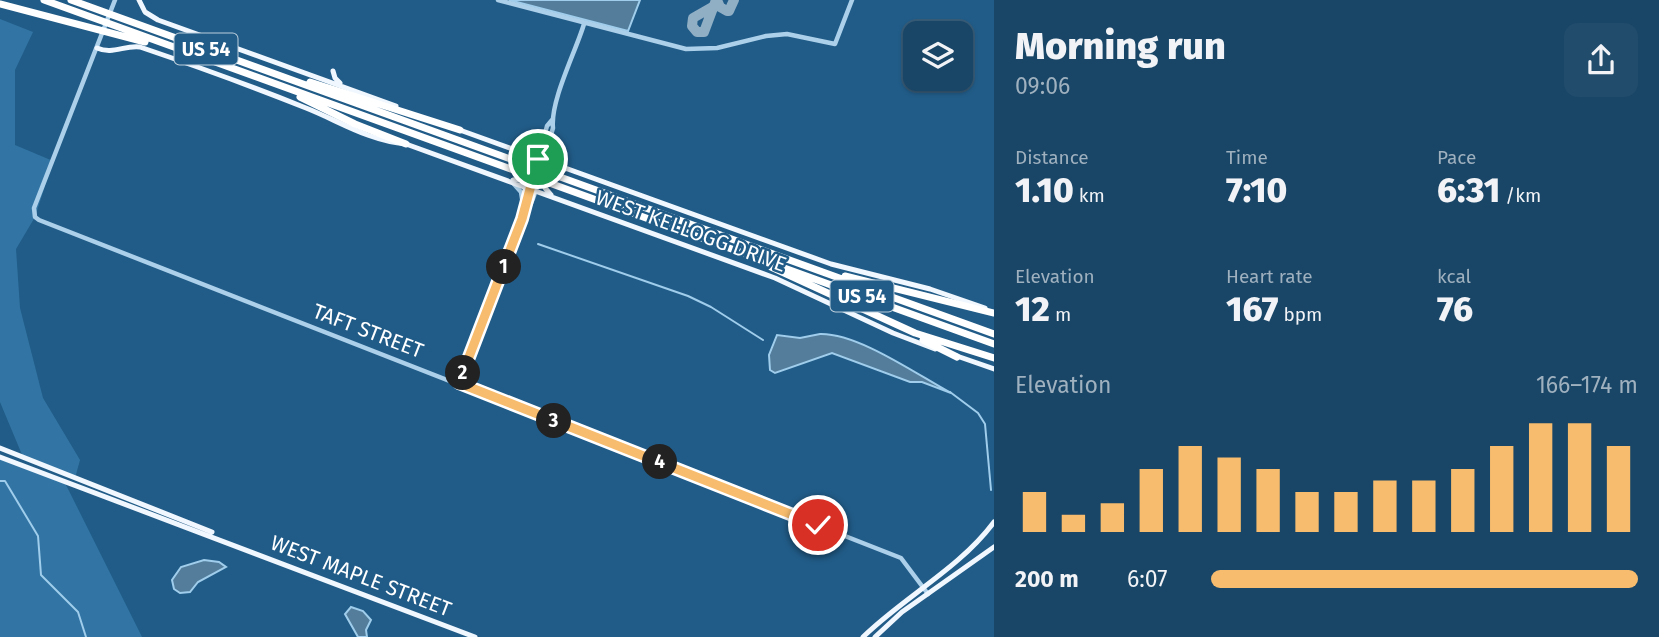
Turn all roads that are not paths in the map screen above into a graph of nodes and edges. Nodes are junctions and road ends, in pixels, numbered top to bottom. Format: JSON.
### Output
{"nodes":[{"id":1,"x":44,"y":0,"type":"edge"},
{"id":2,"x":71,"y":0,"type":"edge"},
{"id":3,"x":115,"y":0,"type":"edge"},
{"id":4,"x":139,"y":0,"type":"edge"},
{"id":5,"x":498,"y":0,"type":"edge"},
{"id":6,"x":852,"y":0,"type":"edge"},
{"id":7,"x":0,"y":4,"type":"edge"},
{"id":8,"x":584,"y":24,"type":"junction"},
{"id":9,"x":112,"y":29,"type":"junction"},
{"id":10,"x":97,"y":48,"type":"junction"},
{"id":11,"x":333,"y":71,"type":"dead end"},
{"id":12,"x":296,"y":82,"type":"junction"},
{"id":13,"x":287,"y":89,"type":"junction"},
{"id":14,"x":355,"y":91,"type":"junction"},
{"id":15,"x":552,"y":120,"type":"junction"},
{"id":16,"x":460,"y":130,"type":"junction"},
{"id":17,"x":544,"y":138,"type":"junction"},
{"id":18,"x":406,"y":144,"type":"junction"},
{"id":19,"x":548,"y":145,"type":"junction"},
{"id":20,"x":515,"y":150,"type":"junction"},
{"id":21,"x":524,"y":154,"type":"junction"},
{"id":22,"x":541,"y":160,"type":"junction"},
{"id":23,"x":557,"y":166,"type":"junction"},
{"id":24,"x":568,"y":169,"type":"junction"},
{"id":25,"x":500,"y":178,"type":"junction"},
{"id":26,"x":512,"y":182,"type":"junction"},
{"id":27,"x":532,"y":189,"type":"junction"},
{"id":28,"x":550,"y":196,"type":"junction"},
{"id":29,"x":526,"y":210,"type":"junction"},
{"id":30,"x":730,"y":248,"type":"junction"},
{"id":31,"x":817,"y":270,"type":"junction"},
{"id":32,"x":994,"y":312,"type":"edge"},
{"id":33,"x":888,"y":322,"type":"junction"},
{"id":34,"x":994,"y":334,"type":"edge"},
{"id":35,"x":994,"y":344,"type":"edge"},
{"id":36,"x":957,"y":356,"type":"junction"},
{"id":37,"x":994,"y":358,"type":"edge"},
{"id":38,"x":994,"y":369,"type":"edge"},
{"id":39,"x":459,"y":383,"type":"junction"},
{"id":40,"x":0,"y":449,"type":"edge"},
{"id":41,"x":0,"y":457,"type":"edge"},
{"id":42,"x":70,"y":480,"type":"junction"},
{"id":43,"x":994,"y":522,"type":"edge"},
{"id":44,"x":994,"y":547,"type":"edge"},
{"id":45,"x":923,"y":587,"type":"junction"},
{"id":46,"x":928,"y":594,"type":"junction"},
{"id":47,"x":475,"y":637,"type":"edge"},
{"id":48,"x":863,"y":637,"type":"edge"},
{"id":49,"x":875,"y":637,"type":"edge"}],
"edges":[{"from":1,"to":9,"type":"highway","number":"US 54"},
{"from":2,"to":12,"type":"highway","number":"US 54"},
{"from":3,"to":10,"type":"street"},
{"from":4,"to":14,"type":"main road","name":"WEST KELLOGG DRIVE"},
{"from":5,"to":8,"type":"street"},
{"from":6,"to":8,"type":"street"},
{"from":7,"to":9,"type":"highway"},
{"from":8,"to":15,"type":"street"},
{"from":9,"to":13,"type":"highway","number":"US 54"},
{"from":10,"to":18,"type":"main road","name":"WEST KELLOGG DRIVE"},
{"from":10,"to":39,"type":"street","name":"TAFT STREET"},
{"from":11,"to":14,"type":"main road"},
{"from":12,"to":16,"type":"highway"},
{"from":12,"to":31,"type":"highway","number":"US 54"},
{"from":13,"to":18,"type":"highway"},
{"from":13,"to":30,"type":"highway","number":"US 54"},
{"from":14,"to":16,"type":"main road","name":"WEST KELLOGG DRIVE"},
{"from":15,"to":17,"type":"street"},
{"from":15,"to":19,"type":"street"},
{"from":16,"to":20,"type":"main road","name":"WEST KELLOGG DRIVE"},
{"from":17,"to":21,"type":"street"},
{"from":17,"to":22,"type":"street"},
{"from":18,"to":25,"type":"main road","name":"WEST KELLOGG DRIVE"},
{"from":19,"to":22,"type":"street"},
{"from":19,"to":23,"type":"street"},
{"from":20,"to":21,"type":"main road","name":"WEST KELLOGG DRIVE"},
{"from":20,"to":25,"type":"main road"},
{"from":21,"to":22,"type":"main road","name":"WEST KELLOGG DRIVE"},
{"from":22,"to":23,"type":"main road","name":"WEST KELLOGG DRIVE"},
{"from":22,"to":27,"type":"street"},
{"from":23,"to":24,"type":"main road","name":"WEST KELLOGG DRIVE"},
{"from":24,"to":28,"type":"main road"},
{"from":24,"to":32,"type":"main road","name":"WEST KELLOGG DRIVE"},
{"from":25,"to":26,"type":"main road","name":"WEST KELLOGG DRIVE"},
{"from":26,"to":27,"type":"main road","name":"WEST KELLOGG DRIVE"},
{"from":26,"to":29,"type":"street"},
{"from":27,"to":28,"type":"main road","name":"WEST KELLOGG DRIVE"},
{"from":27,"to":29,"type":"street"},
{"from":28,"to":29,"type":"street"},
{"from":28,"to":36,"type":"main road","name":"WEST KELLOGG DRIVE"},
{"from":29,"to":39,"type":"street"},
{"from":30,"to":33,"type":"highway"},
{"from":30,"to":35,"type":"highway","number":"US 54"},
{"from":31,"to":32,"type":"highway"},
{"from":31,"to":34,"type":"highway","number":"US 54"},
{"from":33,"to":36,"type":"highway"},
{"from":33,"to":37,"type":"highway"},
{"from":36,"to":38,"type":"main road","name":"WEST KELLOGG DRIVE"},
{"from":39,"to":45,"type":"street","name":"TAFT STREET"},
{"from":40,"to":42,"type":"main road","name":"WEST MAPLE STREET"},
{"from":41,"to":42,"type":"main road","name":"WEST MAPLE STREET"},
{"from":42,"to":47,"type":"main road","name":"WEST MAPLE STREET"},
{"from":43,"to":45,"type":"main road"},
{"from":44,"to":46,"type":"main road"},
{"from":45,"to":46,"type":"street","name":"TAFT STREET"},
{"from":45,"to":48,"type":"main road"},
{"from":46,"to":49,"type":"main road"}]}
